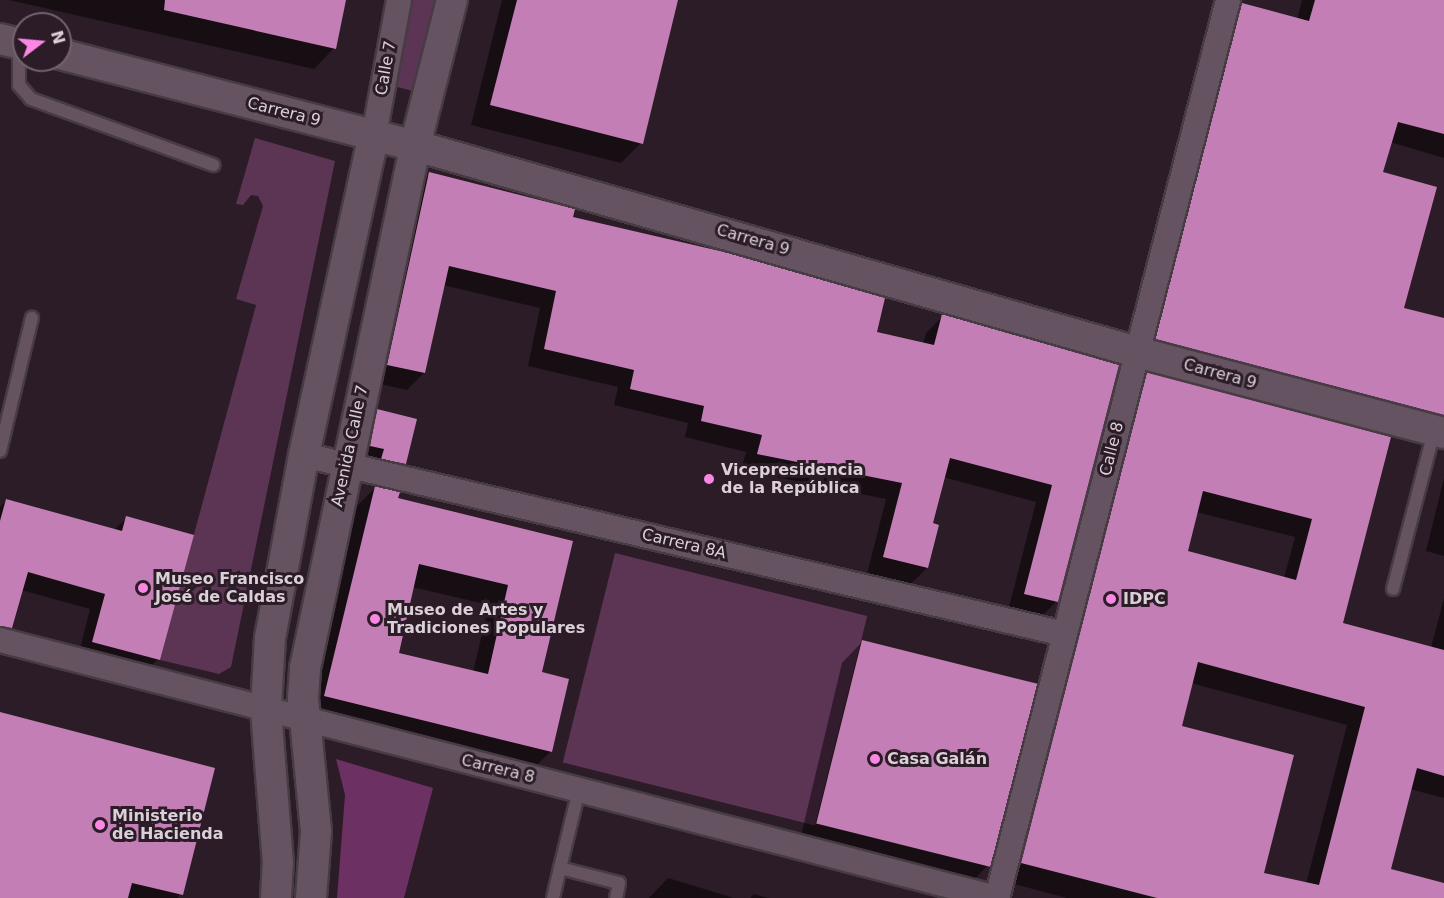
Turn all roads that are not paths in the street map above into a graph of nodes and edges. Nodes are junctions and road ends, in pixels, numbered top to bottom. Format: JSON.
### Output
{"nodes":[{"id":1,"x":399,"y":0,"type":"edge"},
{"id":2,"x":452,"y":0,"type":"edge"},
{"id":3,"x":1228,"y":0,"type":"edge"},
{"id":4,"x":72,"y":57,"type":"edge"},
{"id":5,"x":18,"y":72,"type":"edge"},
{"id":6,"x":374,"y":135,"type":"junction"},
{"id":7,"x":414,"y":154,"type":"junction"},
{"id":8,"x":213,"y":165,"type":"dead end"},
{"id":9,"x":32,"y":318,"type":"dead end"},
{"id":10,"x":1137,"y":352,"type":"junction"},
{"id":11,"x":1439,"y":432,"type":"edge"},
{"id":12,"x":0,"y":451,"type":"edge"},
{"id":13,"x":304,"y":455,"type":"junction"},
{"id":14,"x":345,"y":464,"type":"junction"},
{"id":15,"x":1393,"y":589,"type":"dead end"},
{"id":16,"x":1064,"y":634,"type":"junction"},
{"id":17,"x":0,"y":640,"type":"edge"},
{"id":18,"x":266,"y":709,"type":"junction"},
{"id":19,"x":305,"y":719,"type":"junction"},
{"id":20,"x":579,"y":790,"type":"junction"},
{"id":21,"x":560,"y":868,"type":"junction"},
{"id":22,"x":276,"y":898,"type":"edge"},
{"id":23,"x":311,"y":898,"type":"edge"},
{"id":24,"x":553,"y":898,"type":"edge"},
{"id":25,"x":616,"y":898,"type":"edge"},
{"id":26,"x":997,"y":898,"type":"edge"}],
"edges":[{"from":1,"to":6,"type":"street","name":"Calle 7"},
{"from":2,"to":7,"type":"street","name":"Avenida Calle 7"},
{"from":3,"to":10,"type":"street","name":"Calle 8"},
{"from":4,"to":6,"type":"street","name":"Carrera 9"},
{"from":5,"to":8,"type":"lane"},
{"from":6,"to":7,"type":"street","name":"Carrera 9"},
{"from":6,"to":13,"type":"street"},
{"from":7,"to":10,"type":"street","name":"Carrera 9"},
{"from":7,"to":14,"type":"street","name":"Avenida Calle 7"},
{"from":9,"to":12,"type":"lane"},
{"from":10,"to":11,"type":"street","name":"Carrera 9"},
{"from":10,"to":16,"type":"street","name":"Calle 8"},
{"from":11,"to":15,"type":"lane"},
{"from":13,"to":14,"type":"street","name":"Carrera 8A"},
{"from":13,"to":18,"type":"street"},
{"from":14,"to":16,"type":"street","name":"Carrera 8A"},
{"from":14,"to":19,"type":"street","name":"Avenida Calle 7"},
{"from":16,"to":26,"type":"street","name":"Calle 8"},
{"from":17,"to":18,"type":"street","name":"Carrera 8"},
{"from":18,"to":19,"type":"street","name":"Carrera 8"},
{"from":18,"to":22,"type":"street"},
{"from":19,"to":20,"type":"street","name":"Carrera 8"},
{"from":19,"to":23,"type":"street","name":"Avenida Calle 7"},
{"from":20,"to":21,"type":"lane"},
{"from":20,"to":26,"type":"street","name":"Carrera 8"},
{"from":21,"to":24,"type":"lane"},
{"from":21,"to":25,"type":"lane"}]}
